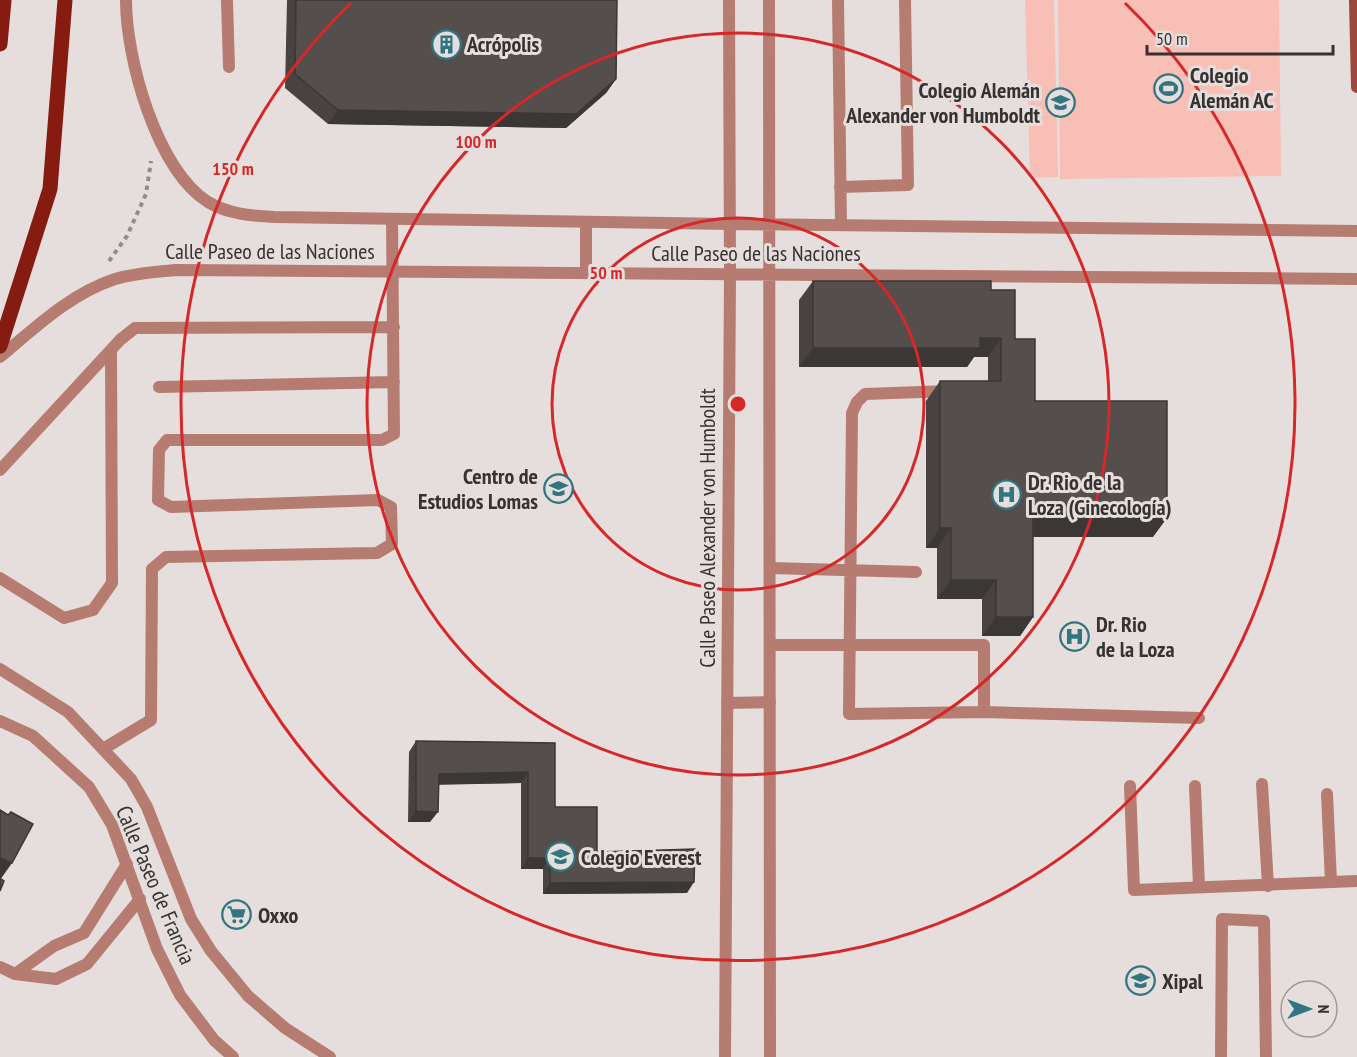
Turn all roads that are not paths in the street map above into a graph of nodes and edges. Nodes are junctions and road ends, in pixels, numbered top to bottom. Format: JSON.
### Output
{"nodes":[{"id":1,"x":4,"y":0,"type":"edge"},
{"id":2,"x":65,"y":0,"type":"edge"},
{"id":3,"x":126,"y":0,"type":"edge"},
{"id":4,"x":227,"y":0,"type":"edge"},
{"id":5,"x":729,"y":0,"type":"edge"},
{"id":6,"x":769,"y":0,"type":"edge"},
{"id":7,"x":838,"y":0,"type":"edge"},
{"id":8,"x":905,"y":0,"type":"edge"},
{"id":9,"x":1355,"y":0,"type":"edge"},
{"id":10,"x":0,"y":44,"type":"edge"},
{"id":11,"x":229,"y":66,"type":"dead end"},
{"id":12,"x":1357,"y":87,"type":"edge"},
{"id":13,"x":840,"y":187,"type":"junction"},
{"id":14,"x":392,"y":219,"type":"junction"},
{"id":15,"x":586,"y":222,"type":"junction"},
{"id":16,"x":730,"y":224,"type":"junction"},
{"id":17,"x":770,"y":225,"type":"junction"},
{"id":18,"x":841,"y":225,"type":"junction"},
{"id":19,"x":1357,"y":231,"type":"edge"},
{"id":20,"x":394,"y":271,"type":"junction"},
{"id":21,"x":586,"y":273,"type":"junction"},
{"id":22,"x":730,"y":274,"type":"junction"},
{"id":23,"x":770,"y":274,"type":"junction"},
{"id":24,"x":1357,"y":279,"type":"edge"},
{"id":25,"x":394,"y":327,"type":"junction"},
{"id":26,"x":0,"y":346,"type":"edge"},
{"id":27,"x":111,"y":350,"type":"junction"},
{"id":28,"x":0,"y":357,"type":"edge"},
{"id":29,"x":394,"y":382,"type":"junction"},
{"id":30,"x":159,"y":387,"type":"dead end"},
{"id":31,"x":954,"y":390,"type":"edge"},
{"id":32,"x":0,"y":470,"type":"edge"},
{"id":33,"x":770,"y":568,"type":"junction"},
{"id":34,"x":850,"y":569,"type":"junction"},
{"id":35,"x":916,"y":573,"type":"dead end"},
{"id":36,"x":0,"y":578,"type":"edge"},
{"id":37,"x":849,"y":644,"type":"junction"},
{"id":38,"x":770,"y":645,"type":"junction"},
{"id":39,"x":0,"y":669,"type":"edge"},
{"id":40,"x":770,"y":702,"type":"junction"},
{"id":41,"x":727,"y":703,"type":"junction"},
{"id":42,"x":984,"y":712,"type":"junction"},
{"id":43,"x":1199,"y":718,"type":"dead end"},
{"id":44,"x":0,"y":721,"type":"edge"},
{"id":45,"x":103,"y":749,"type":"junction"},
{"id":46,"x":1262,"y":784,"type":"dead end"},
{"id":47,"x":1130,"y":786,"type":"dead end"},
{"id":48,"x":1195,"y":786,"type":"dead end"},
{"id":49,"x":1327,"y":794,"type":"dead end"},
{"id":50,"x":127,"y":864,"type":"junction"},
{"id":51,"x":1357,"y":881,"type":"edge"},
{"id":52,"x":1331,"y":882,"type":"junction"},
{"id":53,"x":1268,"y":886,"type":"junction"},
{"id":54,"x":1199,"y":887,"type":"junction"},
{"id":55,"x":140,"y":899,"type":"junction"},
{"id":56,"x":0,"y":967,"type":"edge"},
{"id":57,"x":15,"y":974,"type":"junction"},
{"id":58,"x":233,"y":1057,"type":"edge"},
{"id":59,"x":330,"y":1057,"type":"edge"},
{"id":60,"x":725,"y":1057,"type":"edge"},
{"id":61,"x":770,"y":1057,"type":"edge"},
{"id":62,"x":1221,"y":1057,"type":"edge"},
{"id":63,"x":1266,"y":1057,"type":"edge"}],
"edges":[{"from":1,"to":10,"type":"main road"},
{"from":2,"to":26,"type":"main road"},
{"from":3,"to":14,"type":"street","name":"Calle Paseo de las Naciones"},
{"from":4,"to":11,"type":"street"},
{"from":5,"to":16,"type":"street","name":"Calle Paseo Alexander von Humboldt"},
{"from":6,"to":17,"type":"street"},
{"from":7,"to":13,"type":"street"},
{"from":8,"to":13,"type":"street"},
{"from":9,"to":12,"type":"main road"},
{"from":13,"to":18,"type":"street"},
{"from":14,"to":15,"type":"street","name":"Calle Paseo de las Naciones"},
{"from":14,"to":20,"type":"street"},
{"from":15,"to":16,"type":"street","name":"Calle Paseo de las Naciones"},
{"from":15,"to":21,"type":"street"},
{"from":16,"to":17,"type":"street","name":"Calle Paseo de las Naciones"},
{"from":16,"to":22,"type":"street","name":"Calle Paseo Alexander von Humboldt"},
{"from":17,"to":18,"type":"street","name":"Calle Paseo de las Naciones"},
{"from":17,"to":23,"type":"street"},
{"from":18,"to":19,"type":"street","name":"Calle Paseo de las Naciones"},
{"from":20,"to":21,"type":"street","name":"Calle Paseo de las Naciones"},
{"from":20,"to":25,"type":"street"},
{"from":20,"to":28,"type":"street","name":"Calle Paseo de las Naciones"},
{"from":21,"to":22,"type":"street","name":"Calle Paseo de las Naciones"},
{"from":22,"to":23,"type":"street","name":"Calle Paseo de las Naciones"},
{"from":22,"to":41,"type":"street","name":"Calle Paseo Alexander von Humboldt"},
{"from":23,"to":24,"type":"street","name":"Calle Paseo de las Naciones"},
{"from":23,"to":33,"type":"street"},
{"from":25,"to":27,"type":"street"},
{"from":25,"to":29,"type":"street"},
{"from":27,"to":32,"type":"street"},
{"from":27,"to":36,"type":"street"},
{"from":29,"to":30,"type":"street"},
{"from":29,"to":45,"type":"street"},
{"from":31,"to":34,"type":"street"},
{"from":33,"to":34,"type":"street"},
{"from":33,"to":38,"type":"street"},
{"from":34,"to":35,"type":"street"},
{"from":34,"to":37,"type":"street"},
{"from":37,"to":38,"type":"street"},
{"from":37,"to":42,"type":"street"},
{"from":37,"to":42,"type":"street"},
{"from":38,"to":40,"type":"street"},
{"from":39,"to":45,"type":"street"},
{"from":40,"to":41,"type":"street"},
{"from":40,"to":61,"type":"street"},
{"from":41,"to":60,"type":"street","name":"Calle Paseo Alexander von Humboldt"},
{"from":42,"to":43,"type":"street"},
{"from":44,"to":50,"type":"street","name":"Calle Paseo de Francia"},
{"from":45,"to":59,"type":"street"},
{"from":46,"to":53,"type":"street"},
{"from":47,"to":54,"type":"street"},
{"from":48,"to":54,"type":"street"},
{"from":49,"to":52,"type":"street"},
{"from":50,"to":55,"type":"street","name":"Calle Paseo de Francia"},
{"from":50,"to":57,"type":"street"},
{"from":51,"to":52,"type":"street"},
{"from":52,"to":53,"type":"street"},
{"from":53,"to":54,"type":"street"},
{"from":55,"to":57,"type":"street"},
{"from":55,"to":58,"type":"street","name":"Calle Paseo de Francia"},
{"from":56,"to":57,"type":"street"},
{"from":62,"to":63,"type":"street"}]}
